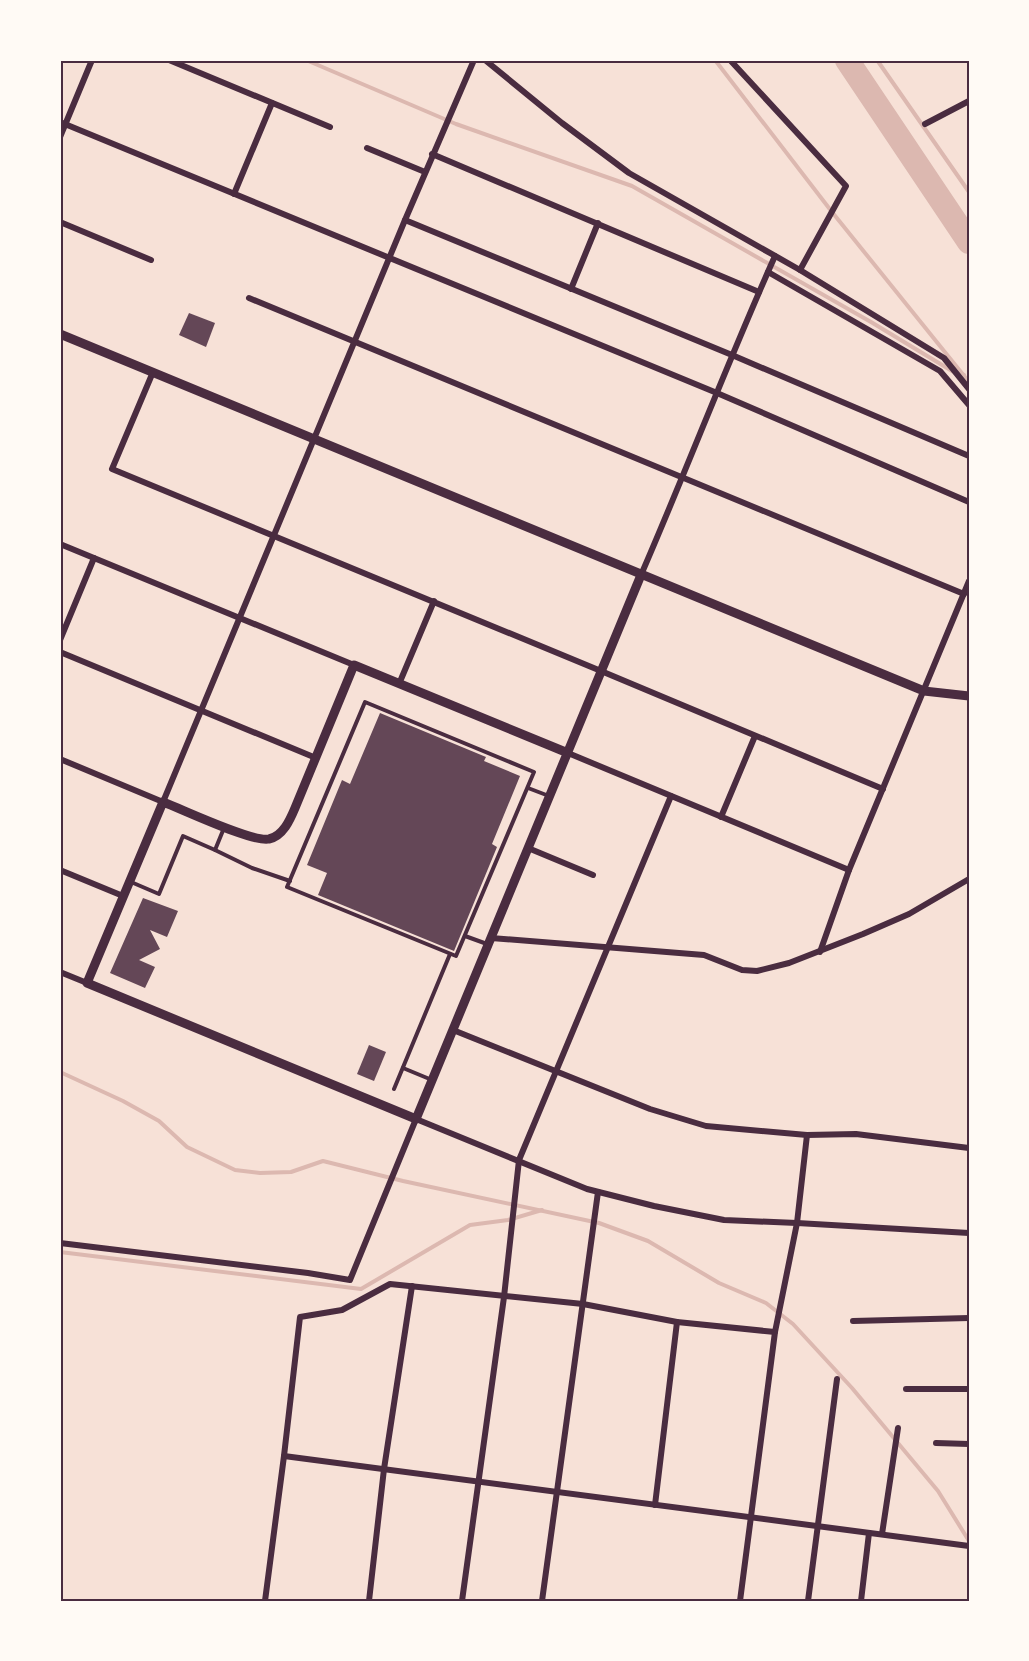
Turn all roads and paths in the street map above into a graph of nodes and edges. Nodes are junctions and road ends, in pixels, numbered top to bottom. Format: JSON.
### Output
{"nodes":[{"id":1,"x":92,"y":60,"type":"edge"},
{"id":2,"x":169,"y":60,"type":"edge"},
{"id":3,"x":474,"y":60,"type":"edge"},
{"id":4,"x":486,"y":60,"type":"edge"},
{"id":5,"x":730,"y":60,"type":"edge"},
{"id":6,"x":969,"y":101,"type":"edge"},
{"id":7,"x":272,"y":103,"type":"junction"},
{"id":8,"x":63,"y":123,"type":"edge"},
{"id":9,"x":925,"y":124,"type":"dead end"},
{"id":10,"x":330,"y":127,"type":"dead end"},
{"id":11,"x":60,"y":137,"type":"edge"},
{"id":12,"x":367,"y":148,"type":"dead end"},
{"id":13,"x":432,"y":154,"type":"junction"},
{"id":14,"x":425,"y":172,"type":"junction"},
{"id":15,"x":234,"y":194,"type":"junction"},
{"id":16,"x":405,"y":220,"type":"junction"},
{"id":17,"x":60,"y":222,"type":"edge"},
{"id":18,"x":598,"y":223,"type":"junction"},
{"id":19,"x":776,"y":256,"type":"junction"},
{"id":20,"x":389,"y":258,"type":"junction"},
{"id":21,"x":151,"y":260,"type":"dead end"},
{"id":22,"x":800,"y":270,"type":"junction"},
{"id":23,"x":768,"y":272,"type":"junction"},
{"id":24,"x":572,"y":289,"type":"junction"},
{"id":25,"x":759,"y":292,"type":"junction"},
{"id":26,"x":249,"y":298,"type":"dead end"},
{"id":27,"x":60,"y":334,"type":"edge"},
{"id":28,"x":354,"y":342,"type":"junction"},
{"id":29,"x":732,"y":355,"type":"junction"},
{"id":30,"x":153,"y":372,"type":"junction"},
{"id":31,"x":969,"y":389,"type":"edge"},
{"id":32,"x":717,"y":393,"type":"junction"},
{"id":33,"x":969,"y":405,"type":"edge"},
{"id":34,"x":314,"y":439,"type":"junction"},
{"id":35,"x":969,"y":456,"type":"edge"},
{"id":36,"x":683,"y":478,"type":"junction"},
{"id":37,"x":969,"y":502,"type":"edge"},
{"id":38,"x":273,"y":536,"type":"junction"},
{"id":39,"x":60,"y":544,"type":"edge"},
{"id":40,"x":94,"y":558,"type":"junction"},
{"id":41,"x":641,"y":574,"type":"junction"},
{"id":42,"x":969,"y":581,"type":"edge"},
{"id":43,"x":964,"y":594,"type":"junction"},
{"id":44,"x":434,"y":602,"type":"junction"},
{"id":45,"x":239,"y":618,"type":"junction"},
{"id":46,"x":60,"y":640,"type":"edge"},
{"id":47,"x":60,"y":652,"type":"edge"},
{"id":48,"x":354,"y":665,"type":"junction"},
{"id":49,"x":601,"y":671,"type":"junction"},
{"id":50,"x":399,"y":684,"type":"junction"},
{"id":51,"x":924,"y":690,"type":"junction"},
{"id":52,"x":969,"y":696,"type":"edge"},
{"id":53,"x":201,"y":710,"type":"junction"},
{"id":54,"x":755,"y":736,"type":"junction"},
{"id":55,"x":568,"y":753,"type":"junction"},
{"id":56,"x":316,"y":758,"type":"junction"},
{"id":57,"x":60,"y":759,"type":"edge"},
{"id":58,"x":528,"y":788,"type":"junction"},
{"id":59,"x":883,"y":789,"type":"junction"},
{"id":60,"x":671,"y":796,"type":"junction"},
{"id":61,"x":550,"y":797,"type":"junction"},
{"id":62,"x":163,"y":802,"type":"junction"},
{"id":63,"x":721,"y":817,"type":"junction"},
{"id":64,"x":225,"y":827,"type":"junction"},
{"id":65,"x":528,"y":848,"type":"junction"},
{"id":66,"x":215,"y":850,"type":"junction"},
{"id":67,"x":60,"y":870,"type":"edge"},
{"id":68,"x":849,"y":870,"type":"junction"},
{"id":69,"x":593,"y":875,"type":"dead end"},
{"id":70,"x":969,"y":879,"type":"edge"},
{"id":71,"x":290,"y":880,"type":"junction"},
{"id":72,"x":130,"y":882,"type":"junction"},
{"id":73,"x":123,"y":896,"type":"junction"},
{"id":74,"x":465,"y":936,"type":"junction"},
{"id":75,"x":490,"y":941,"type":"junction"},
{"id":76,"x":609,"y":947,"type":"junction"},
{"id":77,"x":820,"y":952,"type":"junction"},
{"id":78,"x":450,"y":954,"type":"junction"},
{"id":79,"x":60,"y":972,"type":"edge"},
{"id":80,"x":87,"y":983,"type":"junction"},
{"id":81,"x":453,"y":1030,"type":"junction"},
{"id":82,"x":403,"y":1068,"type":"junction"},
{"id":83,"x":556,"y":1071,"type":"junction"},
{"id":84,"x":432,"y":1080,"type":"junction"},
{"id":85,"x":394,"y":1089,"type":"dead end"},
{"id":86,"x":416,"y":1119,"type":"junction"},
{"id":87,"x":807,"y":1135,"type":"junction"},
{"id":88,"x":969,"y":1148,"type":"edge"},
{"id":89,"x":519,"y":1160,"type":"junction"},
{"id":90,"x":598,"y":1192,"type":"junction"},
{"id":91,"x":797,"y":1223,"type":"junction"},
{"id":92,"x":969,"y":1233,"type":"edge"},
{"id":93,"x":60,"y":1244,"type":"edge"},
{"id":94,"x":412,"y":1287,"type":"junction"},
{"id":95,"x":504,"y":1297,"type":"junction"},
{"id":96,"x":583,"y":1304,"type":"junction"},
{"id":97,"x":969,"y":1318,"type":"edge"},
{"id":98,"x":853,"y":1321,"type":"dead end"},
{"id":99,"x":677,"y":1322,"type":"junction"},
{"id":100,"x":776,"y":1332,"type":"junction"},
{"id":101,"x":837,"y":1379,"type":"dead end"},
{"id":102,"x":906,"y":1389,"type":"dead end"},
{"id":103,"x":969,"y":1389,"type":"edge"},
{"id":104,"x":898,"y":1428,"type":"dead end"},
{"id":105,"x":936,"y":1443,"type":"dead end"},
{"id":106,"x":969,"y":1444,"type":"edge"},
{"id":107,"x":284,"y":1456,"type":"junction"},
{"id":108,"x":384,"y":1469,"type":"junction"},
{"id":109,"x":478,"y":1482,"type":"junction"},
{"id":110,"x":556,"y":1493,"type":"junction"},
{"id":111,"x":655,"y":1506,"type":"junction"},
{"id":112,"x":751,"y":1518,"type":"junction"},
{"id":113,"x":818,"y":1526,"type":"junction"},
{"id":114,"x":869,"y":1533,"type":"junction"},
{"id":115,"x":882,"y":1534,"type":"junction"},
{"id":116,"x":969,"y":1546,"type":"edge"},
{"id":117,"x":265,"y":1601,"type":"edge"},
{"id":118,"x":369,"y":1601,"type":"edge"},
{"id":119,"x":462,"y":1601,"type":"edge"},
{"id":120,"x":542,"y":1601,"type":"edge"},
{"id":121,"x":740,"y":1601,"type":"edge"},
{"id":122,"x":808,"y":1601,"type":"edge"},
{"id":123,"x":861,"y":1601,"type":"edge"}],
"edges":[{"from":1,"to":8,"type":"street"},
{"from":2,"to":7,"type":"street"},
{"from":3,"to":13,"type":"street"},
{"from":4,"to":19,"type":"street"},
{"from":5,"to":22,"type":"street"},
{"from":6,"to":9,"type":"street"},
{"from":7,"to":10,"type":"street"},
{"from":7,"to":15,"type":"street"},
{"from":8,"to":11,"type":"street"},
{"from":8,"to":15,"type":"street"},
{"from":12,"to":14,"type":"street"},
{"from":13,"to":14,"type":"street"},
{"from":13,"to":18,"type":"street"},
{"from":14,"to":16,"type":"street"},
{"from":15,"to":20,"type":"street"},
{"from":16,"to":20,"type":"street"},
{"from":16,"to":24,"type":"street"},
{"from":17,"to":21,"type":"street"},
{"from":18,"to":24,"type":"street"},
{"from":18,"to":25,"type":"street"},
{"from":19,"to":22,"type":"street"},
{"from":19,"to":23,"type":"street"},
{"from":20,"to":28,"type":"street"},
{"from":20,"to":32,"type":"street"},
{"from":22,"to":31,"type":"street"},
{"from":23,"to":25,"type":"street"},
{"from":23,"to":33,"type":"street"},
{"from":24,"to":29,"type":"street"},
{"from":25,"to":29,"type":"street"},
{"from":26,"to":28,"type":"street"},
{"from":27,"to":30,"type":"street"},
{"from":28,"to":34,"type":"street"},
{"from":28,"to":36,"type":"street"},
{"from":29,"to":32,"type":"street"},
{"from":29,"to":35,"type":"street"},
{"from":30,"to":34,"type":"street"},
{"from":30,"to":38,"type":"street"},
{"from":32,"to":36,"type":"street"},
{"from":32,"to":37,"type":"street"},
{"from":34,"to":38,"type":"street"},
{"from":34,"to":41,"type":"street"},
{"from":36,"to":41,"type":"street"},
{"from":36,"to":43,"type":"street"},
{"from":38,"to":44,"type":"street"},
{"from":38,"to":45,"type":"street"},
{"from":39,"to":40,"type":"street"},
{"from":40,"to":45,"type":"street"},
{"from":40,"to":46,"type":"street"},
{"from":41,"to":49,"type":"street"},
{"from":41,"to":51,"type":"street"},
{"from":42,"to":43,"type":"street"},
{"from":43,"to":51,"type":"street"},
{"from":44,"to":49,"type":"street"},
{"from":44,"to":50,"type":"street"},
{"from":45,"to":48,"type":"street"},
{"from":45,"to":53,"type":"street"},
{"from":47,"to":53,"type":"street"},
{"from":48,"to":50,"type":"street"},
{"from":48,"to":56,"type":"street"},
{"from":49,"to":54,"type":"street"},
{"from":49,"to":55,"type":"street"},
{"from":50,"to":55,"type":"street"},
{"from":51,"to":52,"type":"street"},
{"from":51,"to":59,"type":"street"},
{"from":53,"to":56,"type":"street"},
{"from":53,"to":62,"type":"street"},
{"from":54,"to":59,"type":"street"},
{"from":54,"to":63,"type":"street"},
{"from":55,"to":60,"type":"street"},
{"from":55,"to":61,"type":"street"},
{"from":56,"to":64,"type":"street"},
{"from":57,"to":62,"type":"street"},
{"from":58,"to":61,"type":"lane"},
{"from":58,"to":71,"type":"lane"},
{"from":58,"to":74,"type":"lane"},
{"from":59,"to":68,"type":"street"},
{"from":60,"to":63,"type":"street"},
{"from":60,"to":76,"type":"street"},
{"from":61,"to":65,"type":"street"},
{"from":62,"to":64,"type":"street"},
{"from":62,"to":72,"type":"street"},
{"from":63,"to":68,"type":"street"},
{"from":64,"to":66,"type":"lane"},
{"from":65,"to":69,"type":"street"},
{"from":65,"to":75,"type":"street"},
{"from":66,"to":71,"type":"lane"},
{"from":66,"to":72,"type":"lane"},
{"from":67,"to":73,"type":"street"},
{"from":68,"to":77,"type":"street"},
{"from":70,"to":77,"type":"street"},
{"from":71,"to":78,"type":"lane"},
{"from":72,"to":73,"type":"street"},
{"from":73,"to":80,"type":"street"},
{"from":74,"to":75,"type":"lane"},
{"from":74,"to":78,"type":"lane"},
{"from":75,"to":76,"type":"street"},
{"from":75,"to":81,"type":"street"},
{"from":76,"to":77,"type":"street"},
{"from":76,"to":83,"type":"street"},
{"from":78,"to":82,"type":"lane"},
{"from":79,"to":80,"type":"street"},
{"from":80,"to":86,"type":"street"},
{"from":81,"to":83,"type":"street"},
{"from":81,"to":84,"type":"street"},
{"from":82,"to":84,"type":"lane"},
{"from":82,"to":85,"type":"lane"},
{"from":83,"to":87,"type":"street"},
{"from":83,"to":89,"type":"street"},
{"from":84,"to":86,"type":"street"},
{"from":86,"to":89,"type":"street"},
{"from":86,"to":93,"type":"street"},
{"from":87,"to":88,"type":"street"},
{"from":87,"to":91,"type":"street"},
{"from":89,"to":90,"type":"street"},
{"from":89,"to":95,"type":"street"},
{"from":90,"to":91,"type":"street"},
{"from":90,"to":96,"type":"street"},
{"from":91,"to":92,"type":"street"},
{"from":91,"to":100,"type":"street"},
{"from":94,"to":95,"type":"street"},
{"from":94,"to":107,"type":"street"},
{"from":94,"to":108,"type":"street"},
{"from":95,"to":96,"type":"street"},
{"from":95,"to":109,"type":"street"},
{"from":96,"to":99,"type":"street"},
{"from":96,"to":110,"type":"street"},
{"from":97,"to":98,"type":"street"},
{"from":99,"to":100,"type":"street"},
{"from":99,"to":111,"type":"street"},
{"from":100,"to":112,"type":"street"},
{"from":101,"to":113,"type":"street"},
{"from":102,"to":103,"type":"street"},
{"from":104,"to":115,"type":"street"},
{"from":105,"to":106,"type":"street"},
{"from":107,"to":108,"type":"street"},
{"from":107,"to":117,"type":"street"},
{"from":108,"to":109,"type":"street"},
{"from":108,"to":118,"type":"street"},
{"from":109,"to":110,"type":"street"},
{"from":109,"to":119,"type":"street"},
{"from":110,"to":111,"type":"street"},
{"from":110,"to":120,"type":"street"},
{"from":111,"to":112,"type":"street"},
{"from":112,"to":113,"type":"street"},
{"from":112,"to":121,"type":"street"},
{"from":113,"to":114,"type":"street"},
{"from":113,"to":122,"type":"street"},
{"from":114,"to":115,"type":"street"},
{"from":114,"to":123,"type":"street"},
{"from":115,"to":116,"type":"street"}]}
